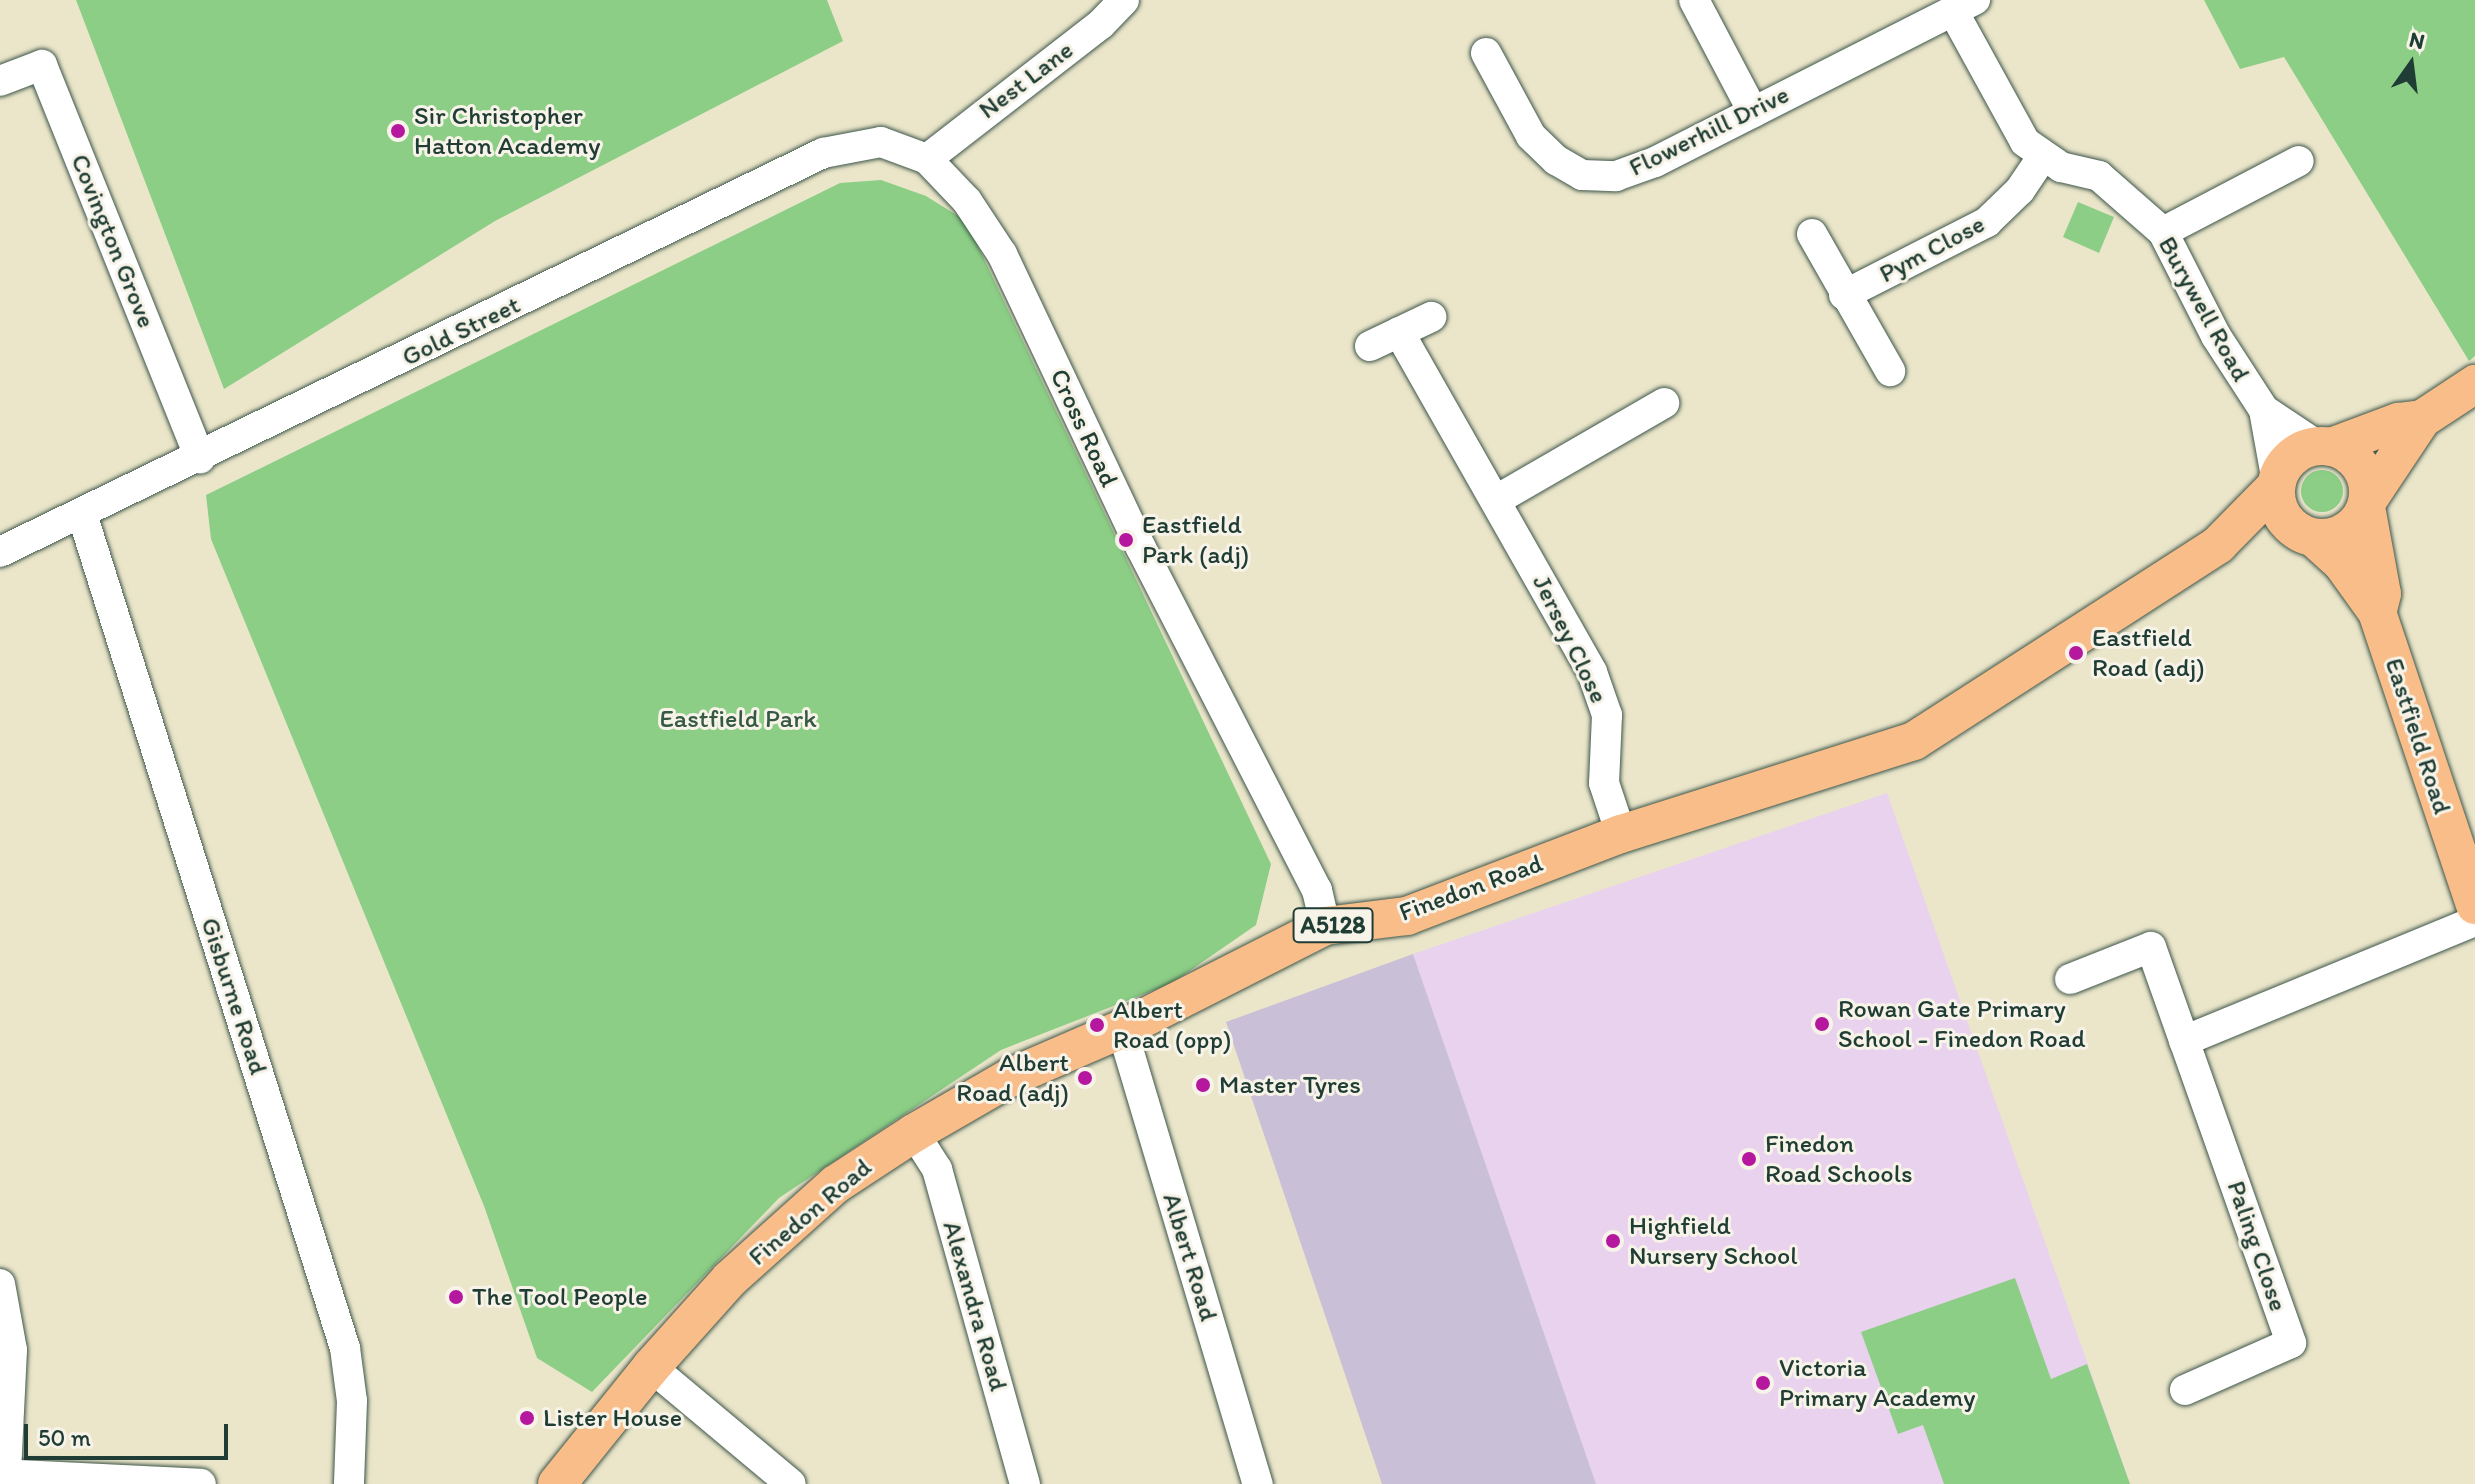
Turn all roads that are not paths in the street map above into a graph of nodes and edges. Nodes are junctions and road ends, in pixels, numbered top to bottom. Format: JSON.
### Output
{"nodes":[{"id":1,"x":1124,"y":0,"type":"edge"},
{"id":2,"x":1694,"y":0,"type":"edge"},
{"id":3,"x":1964,"y":5,"type":"edge"},
{"id":4,"x":1486,"y":53,"type":"dead end"},
{"id":5,"x":0,"y":81,"type":"edge"},
{"id":6,"x":1753,"y":112,"type":"junction"},
{"id":7,"x":2042,"y":157,"type":"junction"},
{"id":8,"x":927,"y":159,"type":"junction"},
{"id":9,"x":2299,"y":161,"type":"dead end"},
{"id":10,"x":2163,"y":232,"type":"junction"},
{"id":11,"x":1812,"y":234,"type":"dead end"},
{"id":12,"x":1844,"y":295,"type":"junction"},
{"id":13,"x":1431,"y":317,"type":"dead end"},
{"id":14,"x":1399,"y":332,"type":"junction"},
{"id":15,"x":1370,"y":346,"type":"dead end"},
{"id":16,"x":1890,"y":371,"type":"dead end"},
{"id":17,"x":2475,"y":384,"type":"edge"},
{"id":18,"x":1664,"y":403,"type":"dead end"},
{"id":19,"x":2264,"y":410,"type":"junction"},
{"id":20,"x":2422,"y":419,"type":"junction"},
{"id":21,"x":2325,"y":447,"type":"junction"},
{"id":22,"x":200,"y":459,"type":"junction"},
{"id":23,"x":2276,"y":484,"type":"junction"},
{"id":24,"x":1498,"y":499,"type":"junction"},
{"id":25,"x":2367,"y":503,"type":"junction"},
{"id":26,"x":82,"y":514,"type":"junction"},
{"id":27,"x":2307,"y":536,"type":"junction"},
{"id":28,"x":2218,"y":545,"type":"junction"},
{"id":29,"x":0,"y":552,"type":"edge"},
{"id":30,"x":2377,"y":612,"type":"junction"},
{"id":31,"x":1621,"y":834,"type":"junction"},
{"id":32,"x":2475,"y":905,"type":"edge"},
{"id":33,"x":2475,"y":921,"type":"edge"},
{"id":34,"x":1325,"y":926,"type":"junction"},
{"id":35,"x":2070,"y":979,"type":"dead end"},
{"id":36,"x":1122,"y":1029,"type":"junction"},
{"id":37,"x":2184,"y":1041,"type":"junction"},
{"id":38,"x":914,"y":1133,"type":"junction"},
{"id":39,"x":0,"y":1284,"type":"edge"},
{"id":40,"x":651,"y":1367,"type":"junction"},
{"id":41,"x":2185,"y":1390,"type":"dead end"},
{"id":42,"x":3,"y":1474,"type":"edge"},
{"id":43,"x":201,"y":1484,"type":"edge"},
{"id":44,"x":349,"y":1484,"type":"edge"},
{"id":45,"x":557,"y":1484,"type":"edge"},
{"id":46,"x":791,"y":1484,"type":"edge"},
{"id":47,"x":1025,"y":1484,"type":"edge"},
{"id":48,"x":1258,"y":1484,"type":"edge"}],
"edges":[{"from":1,"to":8,"type":"street","name":"Nest Lane"},
{"from":2,"to":6,"type":"street"},
{"from":3,"to":6,"type":"street","name":"Flowerhill Drive"},
{"from":3,"to":7,"type":"street"},
{"from":4,"to":6,"type":"street","name":"Flowerhill Drive"},
{"from":5,"to":22,"type":"street","name":"Covington Grove"},
{"from":7,"to":10,"type":"street","name":"Burywell Road"},
{"from":7,"to":12,"type":"street","name":"Pym Close"},
{"from":8,"to":22,"type":"street","name":"Gold Street"},
{"from":8,"to":34,"type":"street","name":"Cross Road"},
{"from":9,"to":10,"type":"street"},
{"from":10,"to":19,"type":"street","name":"Burywell Road"},
{"from":11,"to":12,"type":"street"},
{"from":12,"to":16,"type":"street"},
{"from":13,"to":14,"type":"street"},
{"from":14,"to":15,"type":"street"},
{"from":14,"to":24,"type":"street","name":"Jersey Close"},
{"from":17,"to":20,"type":"main road"},
{"from":18,"to":24,"type":"street"},
{"from":19,"to":21,"type":"street","name":"Burywell Road"},
{"from":19,"to":23,"type":"street","name":"Burywell Road"},
{"from":20,"to":21,"type":"main road"},
{"from":20,"to":25,"type":"main road"},
{"from":21,"to":23,"type":"main road"},
{"from":21,"to":25,"type":"main road"},
{"from":22,"to":26,"type":"street","name":"Gold Street"},
{"from":23,"to":27,"type":"main road"},
{"from":23,"to":28,"type":"main road","name":"Finedon Road","number":"A5128"},
{"from":24,"to":31,"type":"street","name":"Jersey Close"},
{"from":25,"to":27,"type":"main road"},
{"from":25,"to":30,"type":"main road","name":"Eastfield Road"},
{"from":26,"to":29,"type":"street","name":"Gold Street"},
{"from":26,"to":44,"type":"street","name":"Gisburne Road"},
{"from":27,"to":28,"type":"main road","name":"Finedon Road","number":"A5128"},
{"from":27,"to":30,"type":"main road","name":"Eastfield Road"},
{"from":28,"to":31,"type":"main road","name":"Finedon Road","number":"A5128"},
{"from":30,"to":32,"type":"main road","name":"Eastfield Road"},
{"from":31,"to":34,"type":"main road","name":"Finedon Road","number":"A5128"},
{"from":33,"to":37,"type":"street"},
{"from":34,"to":36,"type":"main road","name":"Finedon Road","number":"A5128"},
{"from":35,"to":37,"type":"street","name":"Paling Close"},
{"from":36,"to":38,"type":"main road","name":"Finedon Road","number":"A5128"},
{"from":36,"to":48,"type":"street","name":"Albert Road"},
{"from":37,"to":41,"type":"street","name":"Paling Close"},
{"from":38,"to":40,"type":"main road","name":"Finedon Road","number":"A5128"},
{"from":38,"to":47,"type":"street","name":"Alexandra Road"},
{"from":39,"to":42,"type":"street"},
{"from":40,"to":45,"type":"main road","name":"Finedon Road","number":"A5128"},
{"from":40,"to":46,"type":"street"},
{"from":42,"to":43,"type":"street"}]}
